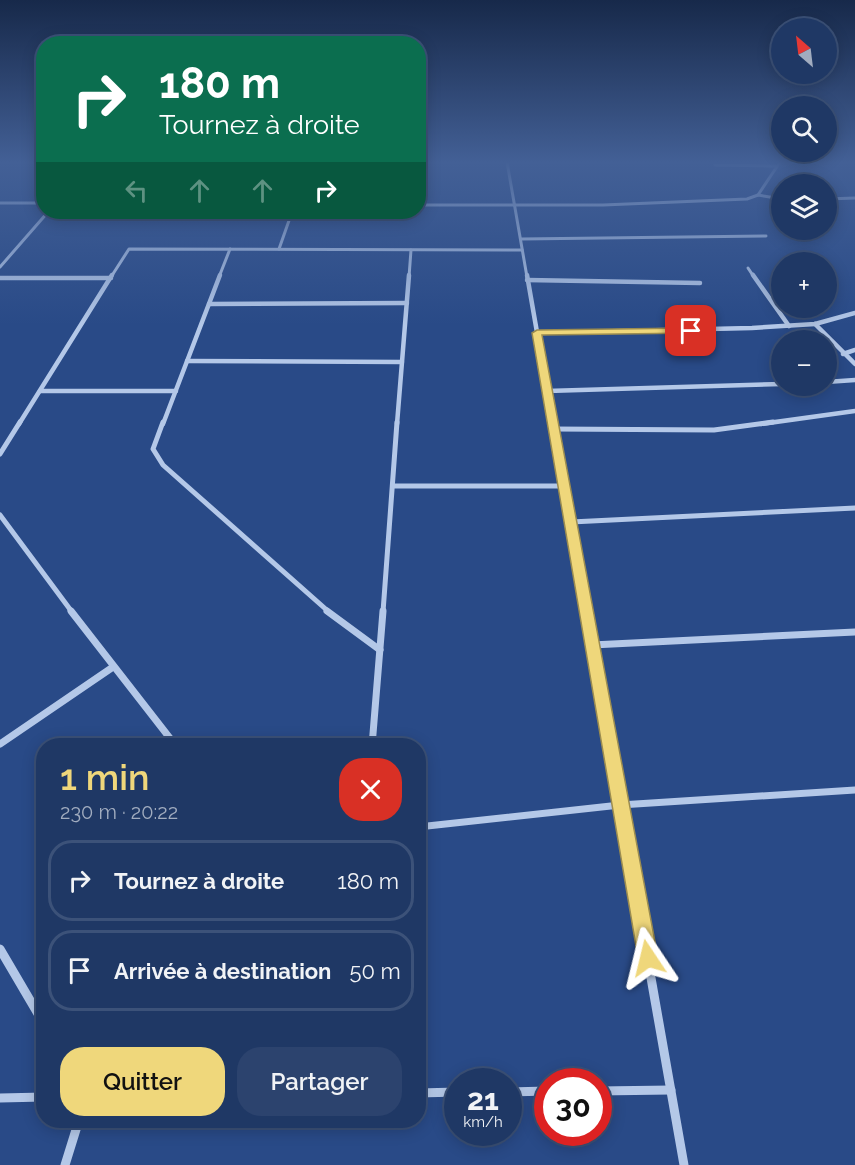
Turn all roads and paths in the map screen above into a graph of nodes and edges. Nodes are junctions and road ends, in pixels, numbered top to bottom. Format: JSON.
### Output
{"nodes":[{"id":1,"x":516,"y":216,"type":"edge"},
{"id":2,"x":42,"y":219,"type":"edge"},
{"id":3,"x":290,"y":219,"type":"edge"},
{"id":4,"x":766,"y":236,"type":"dead end"},
{"id":5,"x":520,"y":239,"type":"junction"},
{"id":6,"x":230,"y":249,"type":"junction"},
{"id":7,"x":279,"y":249,"type":"junction"},
{"id":8,"x":411,"y":250,"type":"junction"},
{"id":9,"x":522,"y":250,"type":"junction"},
{"id":10,"x":0,"y":267,"type":"edge"},
{"id":11,"x":748,"y":268,"type":"dead end"},
{"id":12,"x":0,"y":278,"type":"edge"},
{"id":13,"x":111,"y":278,"type":"junction"},
{"id":14,"x":527,"y":280,"type":"junction"},
{"id":15,"x":700,"y":283,"type":"dead end"},
{"id":16,"x":407,"y":303,"type":"junction"},
{"id":17,"x":209,"y":304,"type":"junction"},
{"id":18,"x":855,"y":313,"type":"edge"},
{"id":19,"x":815,"y":324,"type":"junction"},
{"id":20,"x":789,"y":326,"type":"junction"},
{"id":21,"x":537,"y":333,"type":"junction"},
{"id":22,"x":855,"y":350,"type":"edge"},
{"id":23,"x":843,"y":354,"type":"junction"},
{"id":24,"x":187,"y":361,"type":"junction"},
{"id":25,"x":402,"y":362,"type":"junction"},
{"id":26,"x":855,"y":364,"type":"edge"},
{"id":27,"x":855,"y":380,"type":"edge"},
{"id":28,"x":837,"y":381,"type":"edge"},
{"id":29,"x":771,"y":384,"type":"edge"},
{"id":30,"x":40,"y":391,"type":"junction"},
{"id":31,"x":176,"y":391,"type":"junction"},
{"id":32,"x":547,"y":391,"type":"junction"},
{"id":33,"x":855,"y":411,"type":"edge"},
{"id":34,"x":554,"y":429,"type":"junction"},
{"id":35,"x":3,"y":445,"type":"edge"},
{"id":36,"x":0,"y":454,"type":"edge"},
{"id":37,"x":393,"y":486,"type":"junction"},
{"id":38,"x":564,"y":486,"type":"junction"},
{"id":39,"x":855,"y":508,"type":"edge"},
{"id":40,"x":0,"y":515,"type":"edge"},
{"id":41,"x":571,"y":522,"type":"junction"},
{"id":42,"x":855,"y":632,"type":"edge"},
{"id":43,"x":592,"y":645,"type":"junction"},
{"id":44,"x":380,"y":650,"type":"junction"},
{"id":45,"x":113,"y":668,"type":"junction"},
{"id":46,"x":170,"y":738,"type":"edge"},
{"id":47,"x":373,"y":738,"type":"edge"},
{"id":48,"x":0,"y":744,"type":"edge"},
{"id":49,"x":855,"y":790,"type":"edge"},
{"id":50,"x":621,"y":806,"type":"junction"},
{"id":51,"x":426,"y":826,"type":"edge"},
{"id":52,"x":0,"y":949,"type":"edge"},
{"id":53,"x":36,"y":1010,"type":"edge"},
{"id":54,"x":612,"y":1090,"type":"edge"},
{"id":55,"x":671,"y":1090,"type":"junction"},
{"id":56,"x":444,"y":1092,"type":"edge"},
{"id":57,"x":426,"y":1093,"type":"edge"},
{"id":58,"x":36,"y":1097,"type":"edge"},
{"id":59,"x":0,"y":1098,"type":"edge"},
{"id":60,"x":77,"y":1128,"type":"edge"},
{"id":61,"x":65,"y":1165,"type":"edge"},
{"id":62,"x":684,"y":1165,"type":"edge"}],
"edges":[{"from":1,"to":5,"type":"street"},
{"from":2,"to":10,"type":"street"},
{"from":3,"to":7,"type":"street"},
{"from":4,"to":5,"type":"street"},
{"from":5,"to":9,"type":"street"},
{"from":6,"to":7,"type":"street"},
{"from":6,"to":13,"type":"street"},
{"from":6,"to":17,"type":"street"},
{"from":7,"to":8,"type":"street"},
{"from":8,"to":9,"type":"street"},
{"from":8,"to":16,"type":"street"},
{"from":9,"to":14,"type":"street"},
{"from":11,"to":20,"type":"street"},
{"from":12,"to":13,"type":"street"},
{"from":13,"to":30,"type":"street"},
{"from":14,"to":15,"type":"street"},
{"from":14,"to":21,"type":"street"},
{"from":16,"to":17,"type":"street"},
{"from":16,"to":25,"type":"street"},
{"from":17,"to":24,"type":"street"},
{"from":18,"to":19,"type":"street"},
{"from":19,"to":20,"type":"street"},
{"from":19,"to":23,"type":"street"},
{"from":20,"to":21,"type":"street"},
{"from":21,"to":32,"type":"street"},
{"from":22,"to":23,"type":"street"},
{"from":23,"to":26,"type":"street"},
{"from":24,"to":25,"type":"street"},
{"from":24,"to":31,"type":"street"},
{"from":25,"to":37,"type":"street"},
{"from":27,"to":28,"type":"street"},
{"from":29,"to":32,"type":"street"},
{"from":30,"to":31,"type":"street"},
{"from":30,"to":35,"type":"street"},
{"from":31,"to":44,"type":"street"},
{"from":32,"to":34,"type":"street"},
{"from":33,"to":34,"type":"street"},
{"from":34,"to":38,"type":"street"},
{"from":35,"to":36,"type":"street"},
{"from":37,"to":38,"type":"street"},
{"from":37,"to":44,"type":"street"},
{"from":38,"to":41,"type":"street"},
{"from":39,"to":41,"type":"street"},
{"from":40,"to":45,"type":"street"},
{"from":41,"to":43,"type":"street"},
{"from":42,"to":43,"type":"street"},
{"from":43,"to":50,"type":"street"},
{"from":44,"to":47,"type":"street"},
{"from":45,"to":46,"type":"street"},
{"from":45,"to":48,"type":"street"},
{"from":49,"to":50,"type":"street"},
{"from":50,"to":51,"type":"street"},
{"from":50,"to":55,"type":"street"},
{"from":52,"to":53,"type":"street"},
{"from":54,"to":55,"type":"street"},
{"from":55,"to":62,"type":"street"},
{"from":56,"to":57,"type":"street"},
{"from":58,"to":59,"type":"street"},
{"from":60,"to":61,"type":"street"}]}
